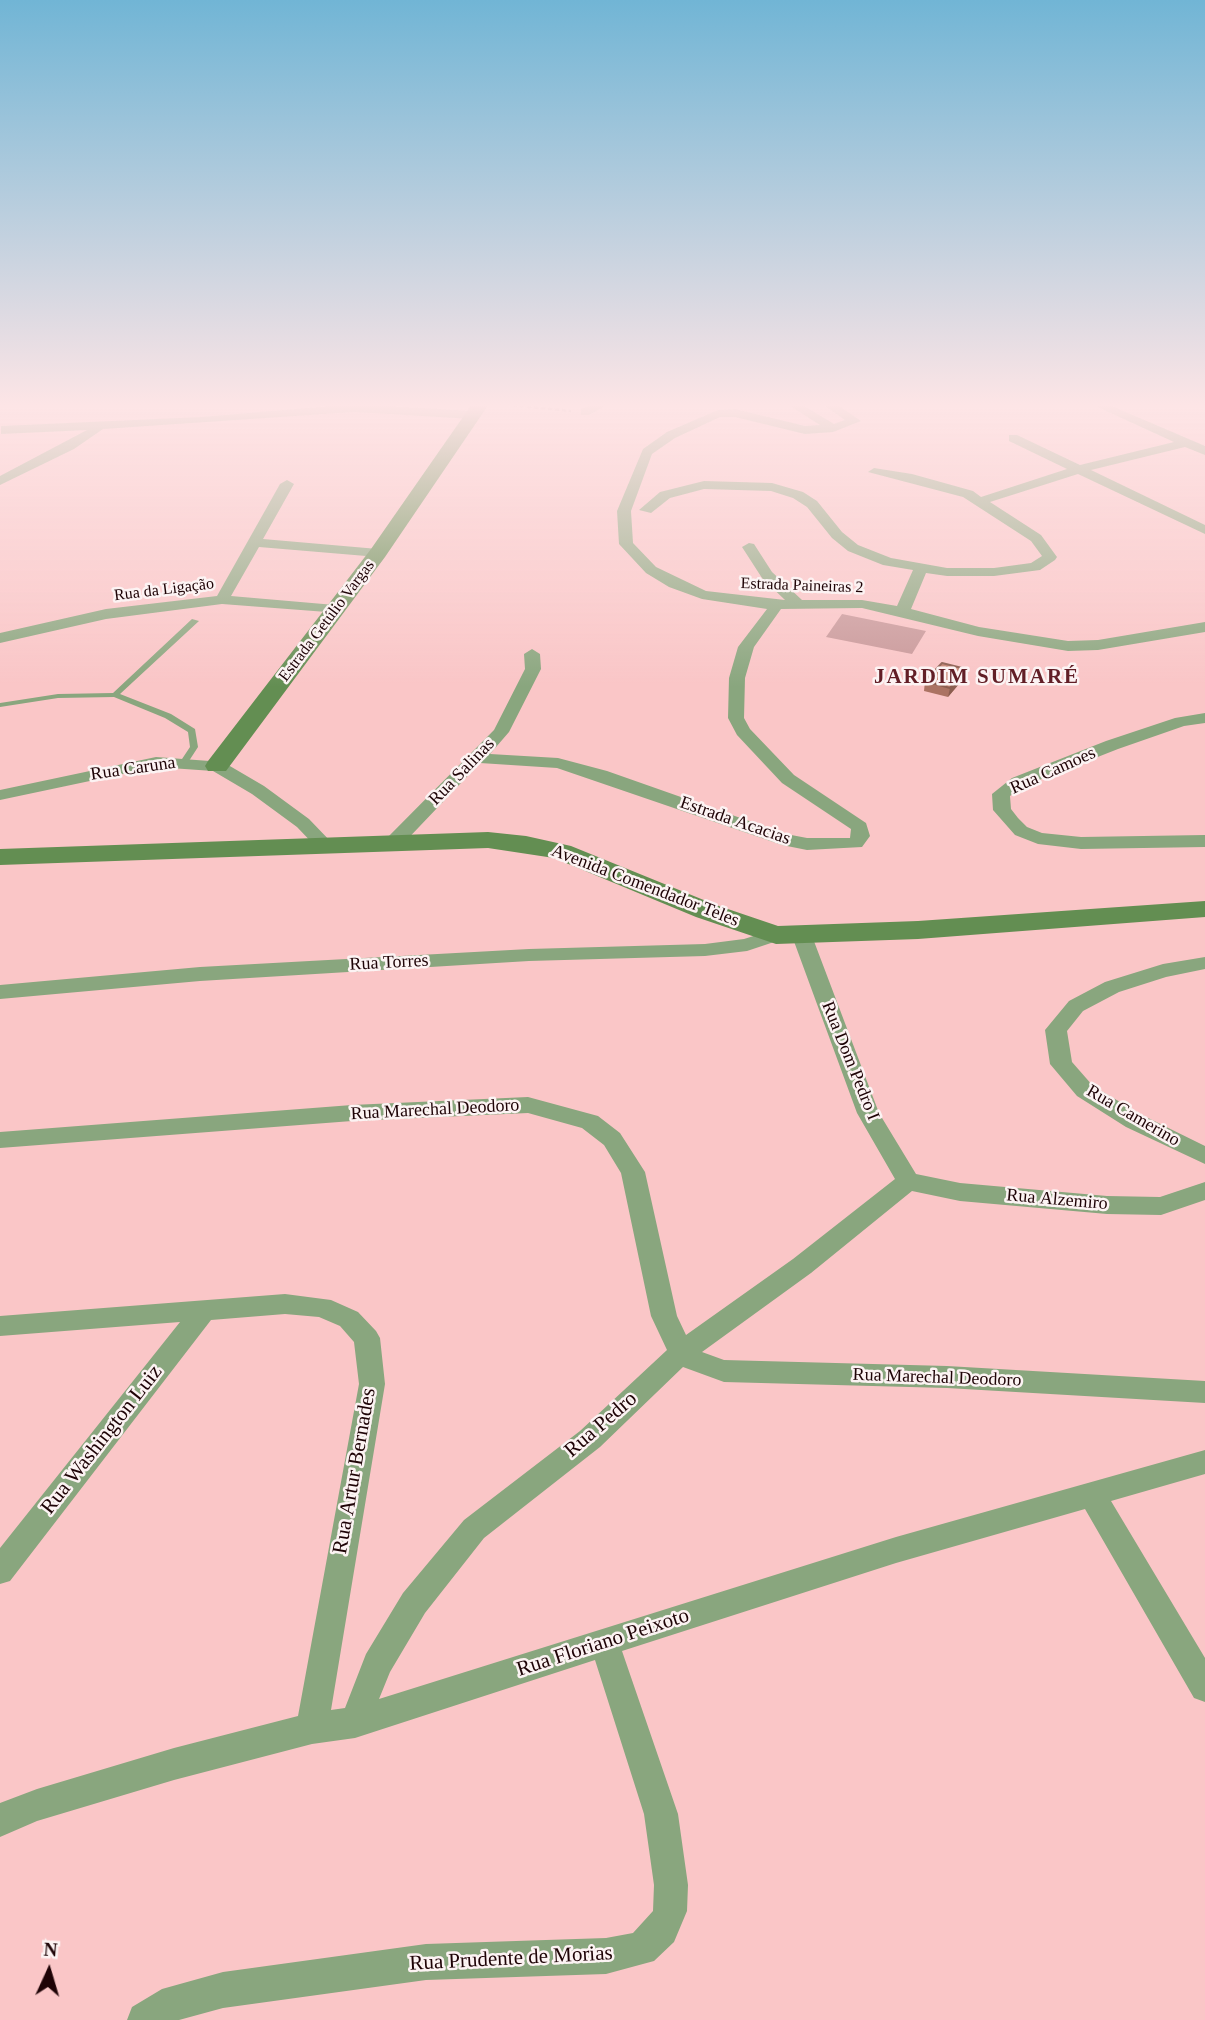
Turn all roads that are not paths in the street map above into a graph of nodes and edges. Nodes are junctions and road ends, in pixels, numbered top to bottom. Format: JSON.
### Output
{"nodes":[{"id":1,"x":280,"y":498,"type":"edge"},
{"id":2,"x":415,"y":498,"type":"edge"},
{"id":3,"x":627,"y":498,"type":"edge"},
{"id":4,"x":661,"y":498,"type":"edge"},
{"id":5,"x":803,"y":498,"type":"edge"},
{"id":6,"x":975,"y":498,"type":"edge"},
{"id":7,"x":989,"y":498,"type":"edge"},
{"id":8,"x":1140,"y":498,"type":"edge"},
{"id":9,"x":981,"y":501,"type":"junction"},
{"id":10,"x":646,"y":510,"type":"dead end"},
{"id":11,"x":1205,"y":530,"type":"edge"},
{"id":12,"x":256,"y":543,"type":"junction"},
{"id":13,"x":749,"y":547,"type":"dead end"},
{"id":14,"x":377,"y":553,"type":"junction"},
{"id":15,"x":920,"y":570,"type":"junction"},
{"id":16,"x":222,"y":600,"type":"junction"},
{"id":17,"x":796,"y":603,"type":"junction"},
{"id":18,"x":777,"y":605,"type":"junction"},
{"id":19,"x":335,"y":610,"type":"junction"},
{"id":20,"x":902,"y":611,"type":"junction"},
{"id":21,"x":195,"y":621,"type":"dead end"},
{"id":22,"x":1205,"y":626,"type":"edge"},
{"id":23,"x":0,"y":638,"type":"edge"},
{"id":24,"x":532,"y":654,"type":"dead end"},
{"id":25,"x":115,"y":695,"type":"junction"},
{"id":26,"x":0,"y":705,"type":"edge"},
{"id":27,"x":1205,"y":718,"type":"edge"},
{"id":28,"x":479,"y":758,"type":"junction"},
{"id":29,"x":184,"y":762,"type":"junction"},
{"id":30,"x":217,"y":766,"type":"junction"},
{"id":31,"x":0,"y":795,"type":"edge"},
{"id":32,"x":1205,"y":841,"type":"edge"},
{"id":33,"x":392,"y":844,"type":"junction"},
{"id":34,"x":325,"y":845,"type":"junction"},
{"id":35,"x":0,"y":857,"type":"edge"},
{"id":36,"x":1205,"y":909,"type":"edge"},
{"id":37,"x":789,"y":936,"type":"junction"},
{"id":38,"x":1205,"y":962,"type":"edge"},
{"id":39,"x":0,"y":992,"type":"edge"},
{"id":40,"x":0,"y":1140,"type":"edge"},
{"id":41,"x":1205,"y":1156,"type":"edge"},
{"id":42,"x":908,"y":1181,"type":"junction"},
{"id":43,"x":1205,"y":1191,"type":"edge"},
{"id":44,"x":205,"y":1309,"type":"junction"},
{"id":45,"x":0,"y":1326,"type":"edge"},
{"id":46,"x":681,"y":1353,"type":"junction"},
{"id":47,"x":1205,"y":1392,"type":"edge"},
{"id":48,"x":1205,"y":1462,"type":"edge"},
{"id":49,"x":1092,"y":1493,"type":"junction"},
{"id":50,"x":0,"y":1571,"type":"edge"},
{"id":51,"x":604,"y":1642,"type":"junction"},
{"id":52,"x":1205,"y":1687,"type":"edge"},
{"id":53,"x":355,"y":1722,"type":"junction"},
{"id":54,"x":312,"y":1728,"type":"junction"},
{"id":55,"x":0,"y":1820,"type":"edge"},
{"id":56,"x":145,"y":2020,"type":"edge"}],
"edges":[{"from":1,"to":12,"type":"street"},
{"from":2,"to":14,"type":"main road","name":"Estrada Getúlio Vargas"},
{"from":3,"to":18,"type":"street","name":"Estrada Paineiras 2"},
{"from":4,"to":10,"type":"street"},
{"from":5,"to":15,"type":"street"},
{"from":6,"to":9,"type":"street"},
{"from":7,"to":9,"type":"street"},
{"from":8,"to":11,"type":"street"},
{"from":9,"to":15,"type":"street"},
{"from":12,"to":14,"type":"street"},
{"from":12,"to":16,"type":"street"},
{"from":13,"to":17,"type":"street"},
{"from":14,"to":19,"type":"main road","name":"Estrada Getúlio Vargas"},
{"from":15,"to":20,"type":"street"},
{"from":16,"to":19,"type":"street","name":"Rua da Ligação"},
{"from":16,"to":23,"type":"street","name":"Rua da Ligação"},
{"from":17,"to":18,"type":"street","name":"Estrada Paineiras 2"},
{"from":17,"to":20,"type":"street","name":"Estrada Paineiras 2"},
{"from":18,"to":28,"type":"street","name":"Estrada Acacias"},
{"from":19,"to":30,"type":"main road","name":"Estrada Getúlio Vargas"},
{"from":20,"to":22,"type":"street","name":"Estrada Paineiras 2"},
{"from":21,"to":25,"type":"lane"},
{"from":24,"to":28,"type":"street","name":"Rua Salinas"},
{"from":25,"to":26,"type":"lane"},
{"from":25,"to":29,"type":"lane"},
{"from":27,"to":32,"type":"street","name":"Rua Camoes"},
{"from":28,"to":33,"type":"street","name":"Rua Salinas"},
{"from":29,"to":30,"type":"street","name":"Rua Caruna"},
{"from":29,"to":31,"type":"street","name":"Rua Caruna"},
{"from":30,"to":34,"type":"street","name":"Rua Caruna"},
{"from":33,"to":34,"type":"main road","name":"Avenida Comendador Teles"},
{"from":33,"to":37,"type":"main road","name":"Avenida Comendador Teles"},
{"from":34,"to":35,"type":"main road","name":"Avenida Comendador Teles"},
{"from":36,"to":37,"type":"main road","name":"Avenida Comendador Teles"},
{"from":37,"to":39,"type":"street","name":"Rua Torres"},
{"from":37,"to":42,"type":"street","name":"Rua Dom Pedro I"},
{"from":38,"to":41,"type":"street","name":"Rua Camerino"},
{"from":40,"to":46,"type":"street","name":"Rua Marechal Deodoro"},
{"from":42,"to":43,"type":"street","name":"Rua Alzemiro"},
{"from":42,"to":46,"type":"street","name":"Rua Pedro"},
{"from":44,"to":45,"type":"street","name":"Rua Artur Bernades"},
{"from":44,"to":50,"type":"street","name":"Rua Washington Luiz"},
{"from":44,"to":54,"type":"street","name":"Rua Artur Bernades"},
{"from":46,"to":47,"type":"street","name":"Rua Marechal Deodoro"},
{"from":46,"to":53,"type":"street","name":"Rua Pedro"},
{"from":48,"to":49,"type":"street","name":"Rua Floriano Peixoto"},
{"from":49,"to":51,"type":"street","name":"Rua Floriano Peixoto"},
{"from":49,"to":52,"type":"street"},
{"from":51,"to":53,"type":"street","name":"Rua Floriano Peixoto"},
{"from":51,"to":56,"type":"street","name":"Rua Prudente de Morias"},
{"from":53,"to":54,"type":"street","name":"Rua Floriano Peixoto"},
{"from":54,"to":55,"type":"street","name":"Rua Floriano Peixoto"}]}
